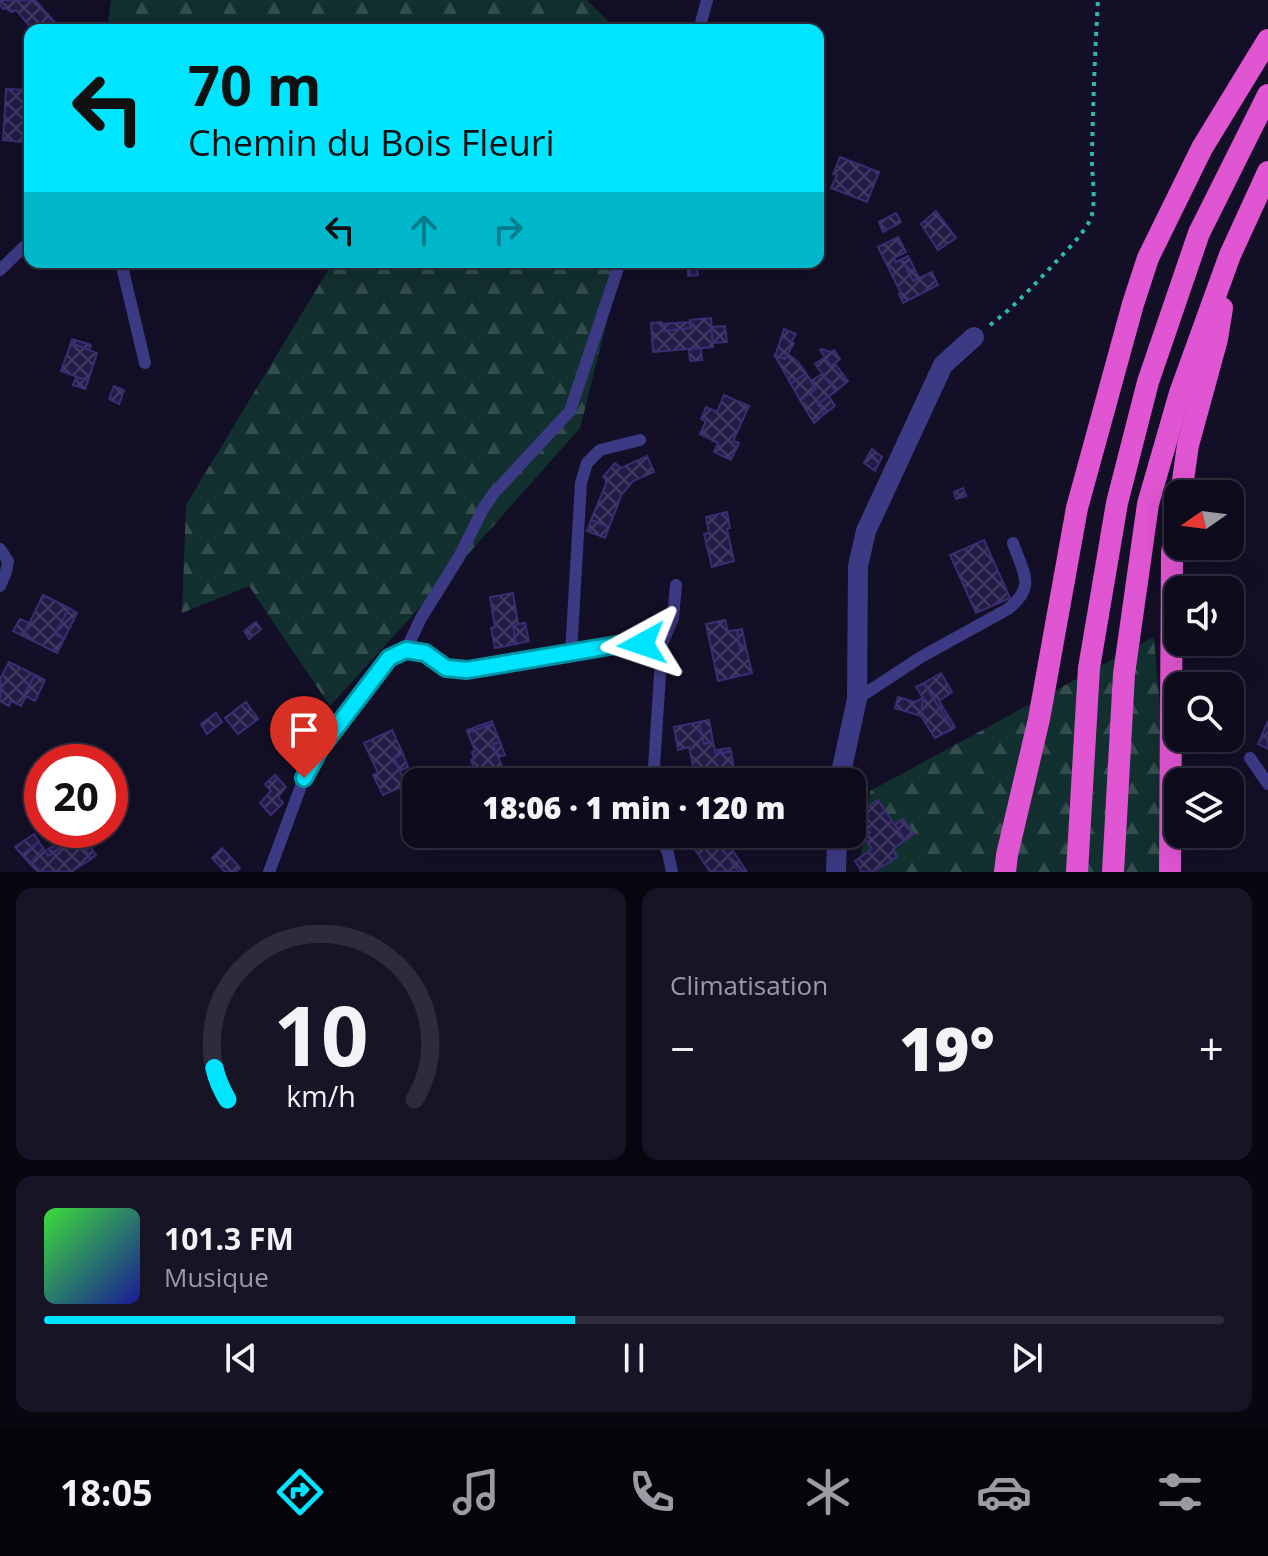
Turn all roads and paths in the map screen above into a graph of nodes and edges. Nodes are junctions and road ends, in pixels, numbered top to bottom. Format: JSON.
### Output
{"nodes":[{"id":1,"x":707,"y":0,"type":"edge"},
{"id":2,"x":1098,"y":0,"type":"edge"},
{"id":3,"x":701,"y":24,"type":"edge"},
{"id":4,"x":1268,"y":40,"type":"edge"},
{"id":5,"x":1268,"y":95,"type":"edge"},
{"id":6,"x":1268,"y":172,"type":"edge"},
{"id":7,"x":24,"y":247,"type":"edge"},
{"id":8,"x":1230,"y":255,"type":"junction"},
{"id":9,"x":122,"y":268,"type":"edge"},
{"id":10,"x":618,"y":268,"type":"edge"},
{"id":11,"x":0,"y":270,"type":"edge"},
{"id":12,"x":974,"y":337,"type":"joint"},
{"id":13,"x":145,"y":363,"type":"dead end"},
{"id":14,"x":640,"y":440,"type":"dead end"},
{"id":15,"x":1183,"y":480,"type":"edge"},
{"id":16,"x":1013,"y":543,"type":"dead end"},
{"id":17,"x":0,"y":549,"type":"edge"},
{"id":18,"x":1172,"y":560,"type":"edge"},
{"id":19,"x":676,"y":585,"type":"dead end"},
{"id":20,"x":0,"y":586,"type":"edge"},
{"id":21,"x":662,"y":644,"type":"junction"},
{"id":22,"x":406,"y":650,"type":"junction"},
{"id":23,"x":571,"y":653,"type":"junction"},
{"id":24,"x":857,"y":699,"type":"junction"},
{"id":25,"x":1250,"y":758,"type":"dead end"},
{"id":26,"x":654,"y":768,"type":"edge"},
{"id":27,"x":842,"y":768,"type":"edge"},
{"id":28,"x":1268,"y":784,"type":"edge"},
{"id":29,"x":666,"y":848,"type":"edge"},
{"id":30,"x":837,"y":848,"type":"edge"},
{"id":31,"x":269,"y":872,"type":"edge"},
{"id":32,"x":672,"y":872,"type":"edge"},
{"id":33,"x":836,"y":872,"type":"edge"},
{"id":34,"x":1005,"y":872,"type":"edge"},
{"id":35,"x":1077,"y":872,"type":"edge"},
{"id":36,"x":1113,"y":872,"type":"edge"},
{"id":37,"x":1170,"y":872,"type":"edge"}],
"edges":[{"from":1,"to":3,"type":"lane"},
{"from":2,"to":12,"type":"path"},
{"from":4,"to":34,"type":"highway"},
{"from":5,"to":35,"type":"highway"},
{"from":6,"to":8,"type":"highway"},
{"from":7,"to":11,"type":"lane"},
{"from":8,"to":15,"type":"highway"},
{"from":8,"to":36,"type":"highway"},
{"from":9,"to":13,"type":"lane"},
{"from":10,"to":22,"type":"lane"},
{"from":12,"to":24,"type":"street"},
{"from":14,"to":23,"type":"lane"},
{"from":16,"to":24,"type":"lane"},
{"from":17,"to":20,"type":"lane"},
{"from":18,"to":37,"type":"highway"},
{"from":19,"to":21,"type":"lane"},
{"from":21,"to":23,"type":"lane"},
{"from":21,"to":26,"type":"lane"},
{"from":22,"to":23,"type":"lane"},
{"from":22,"to":31,"type":"lane"},
{"from":24,"to":27,"type":"street"},
{"from":25,"to":28,"type":"lane"},
{"from":29,"to":32,"type":"lane"},
{"from":30,"to":33,"type":"street"}]}
